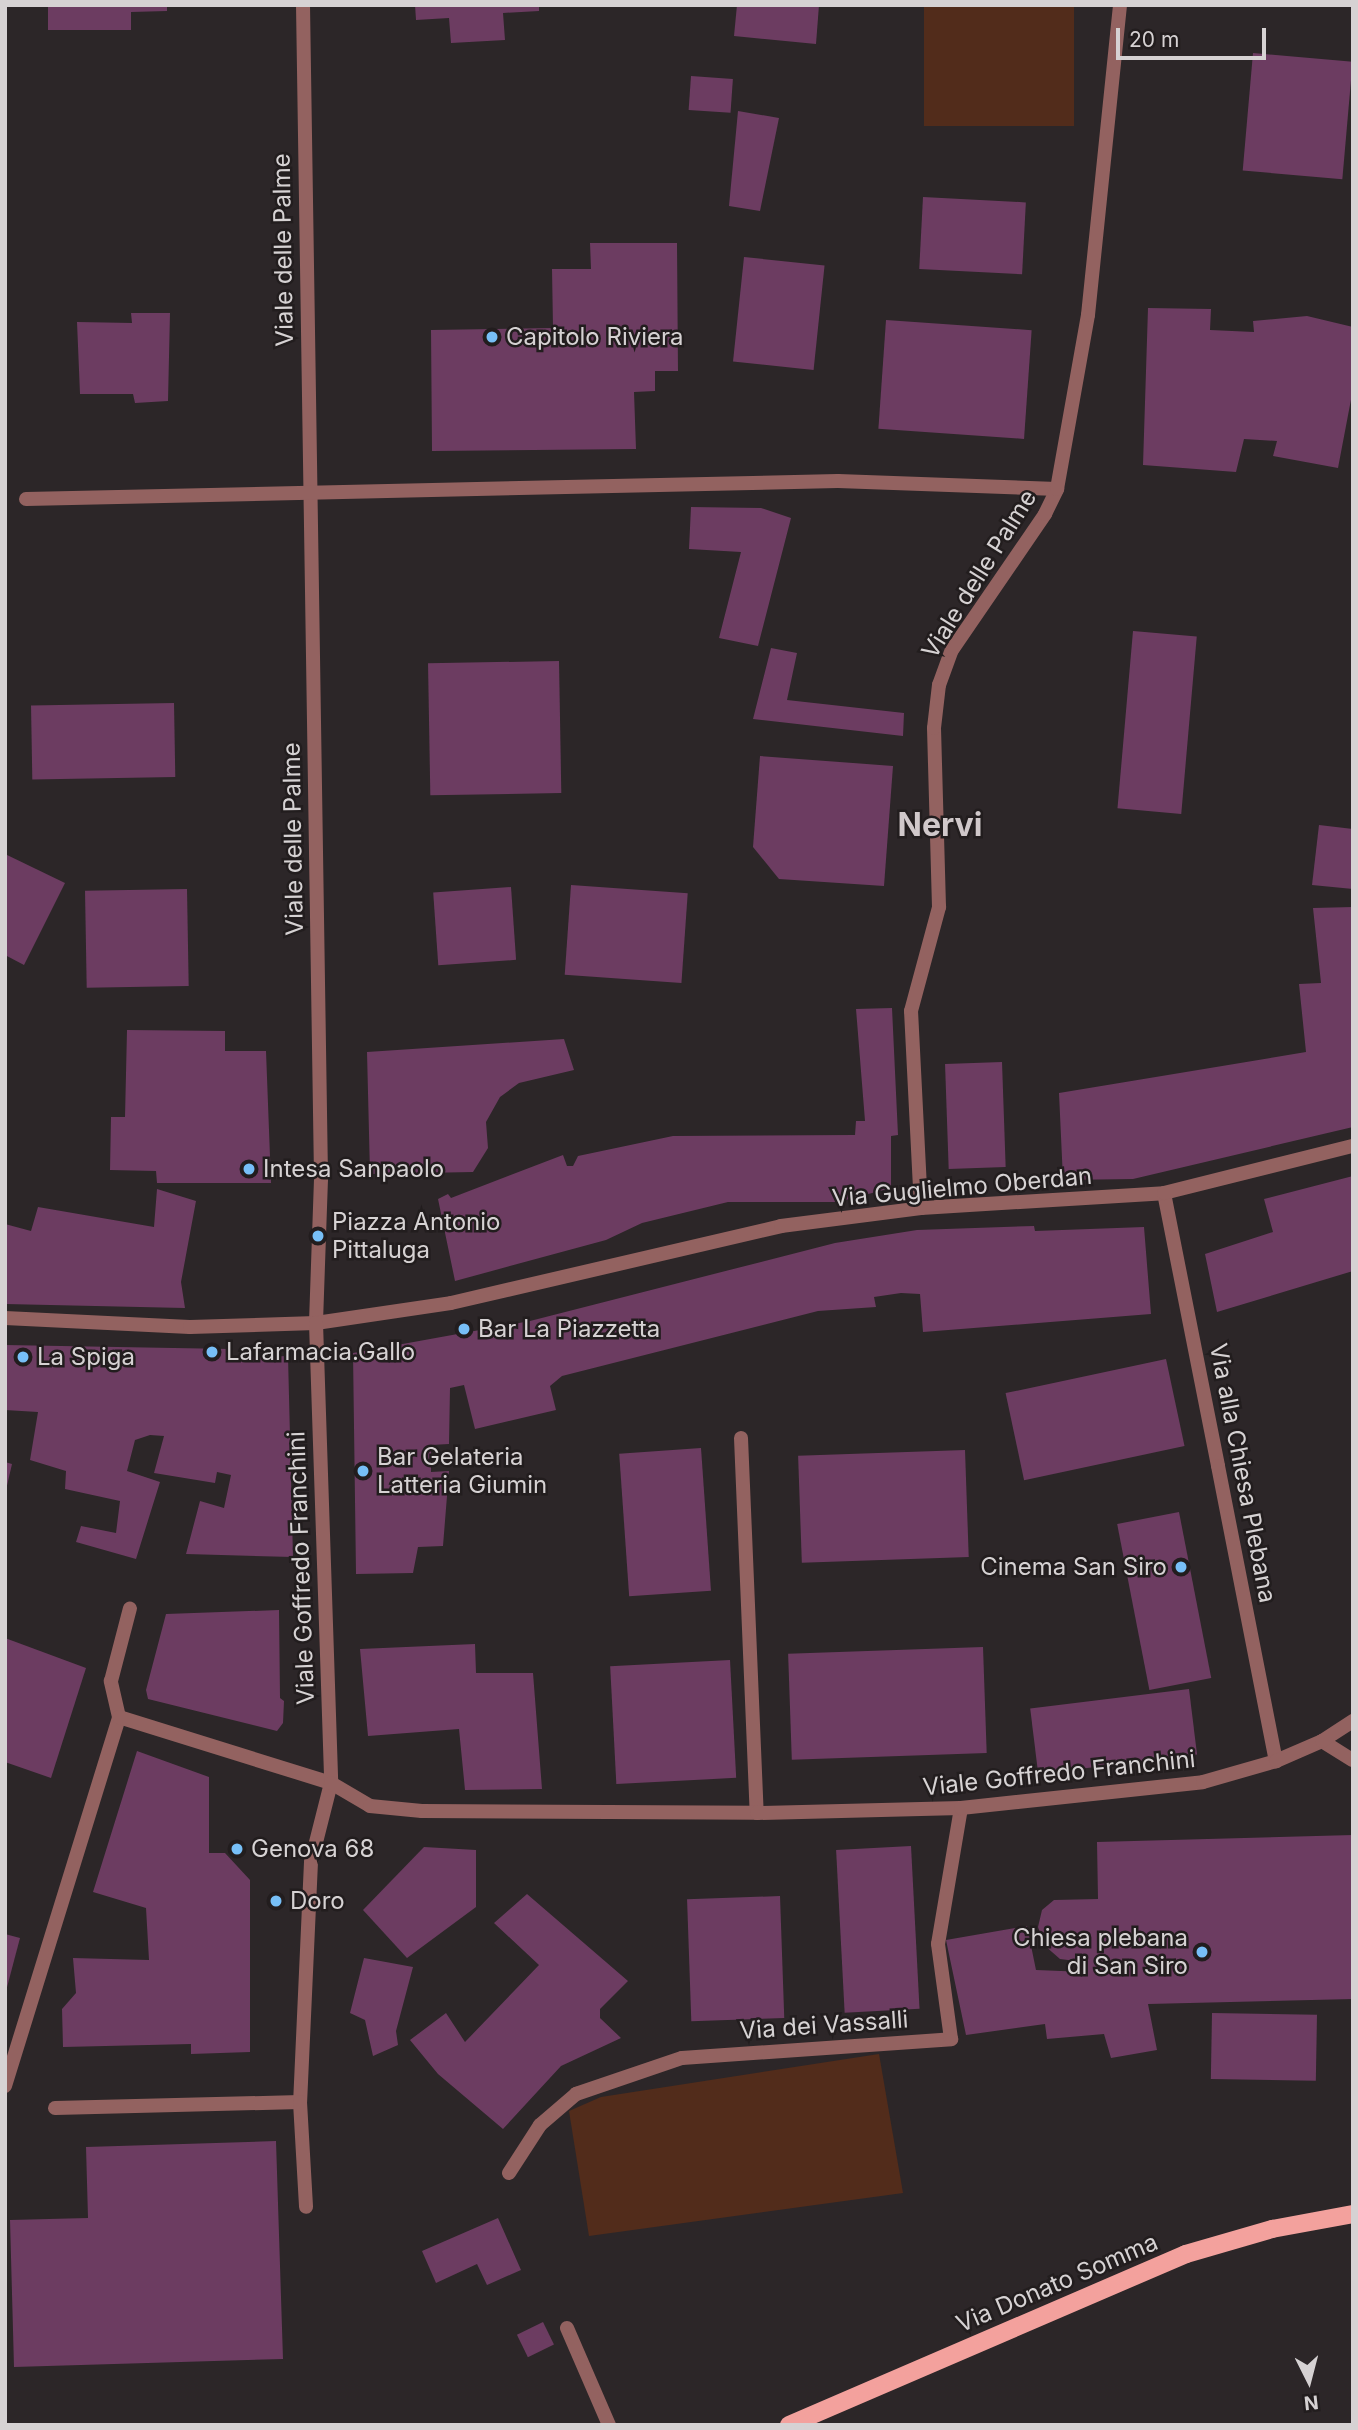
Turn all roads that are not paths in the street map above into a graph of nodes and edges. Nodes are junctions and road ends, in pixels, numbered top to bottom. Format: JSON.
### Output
{"nodes":[{"id":1,"x":303,"y":5,"type":"edge"},
{"id":2,"x":1120,"y":5,"type":"edge"},
{"id":3,"x":1057,"y":489,"type":"junction"},
{"id":4,"x":309,"y":495,"type":"junction"},
{"id":5,"x":26,"y":499,"type":"dead end"},
{"id":6,"x":1353,"y":1146,"type":"edge"},
{"id":7,"x":1164,"y":1193,"type":"junction"},
{"id":8,"x":921,"y":1208,"type":"junction"},
{"id":9,"x":5,"y":1318,"type":"edge"},
{"id":10,"x":316,"y":1323,"type":"junction"},
{"id":11,"x":741,"y":1438,"type":"dead end"},
{"id":12,"x":130,"y":1608,"type":"dead end"},
{"id":13,"x":118,"y":1717,"type":"junction"},
{"id":14,"x":1353,"y":1721,"type":"edge"},
{"id":15,"x":1322,"y":1741,"type":"junction"},
{"id":16,"x":1353,"y":1760,"type":"edge"},
{"id":17,"x":1276,"y":1761,"type":"junction"},
{"id":18,"x":331,"y":1783,"type":"junction"},
{"id":19,"x":961,"y":1808,"type":"junction"},
{"id":20,"x":757,"y":1813,"type":"junction"},
{"id":21,"x":5,"y":2086,"type":"edge"},
{"id":22,"x":300,"y":2102,"type":"junction"},
{"id":23,"x":55,"y":2108,"type":"dead end"},
{"id":24,"x":509,"y":2173,"type":"dead end"},
{"id":25,"x":306,"y":2207,"type":"dead end"},
{"id":26,"x":1353,"y":2214,"type":"edge"},
{"id":27,"x":567,"y":2328,"type":"dead end"},
{"id":28,"x":609,"y":2425,"type":"edge"},
{"id":29,"x":789,"y":2425,"type":"edge"}],
"edges":[{"from":1,"to":4,"type":"street","name":"Viale delle Palme"},
{"from":2,"to":3,"type":"street","name":"Viale delle Palme"},
{"from":3,"to":4,"type":"street"},
{"from":3,"to":8,"type":"street","name":"Viale delle Palme"},
{"from":4,"to":5,"type":"street"},
{"from":4,"to":10,"type":"street","name":"Viale delle Palme"},
{"from":6,"to":7,"type":"street","name":"Via Guglielmo Oberdan"},
{"from":7,"to":8,"type":"street","name":"Via Guglielmo Oberdan"},
{"from":7,"to":17,"type":"street","name":"Via alla Chiesa Plebana"},
{"from":8,"to":10,"type":"street","name":"Via Guglielmo Oberdan"},
{"from":9,"to":10,"type":"street"},
{"from":10,"to":18,"type":"street","name":"Viale Goffredo Franchini"},
{"from":11,"to":20,"type":"street"},
{"from":12,"to":13,"type":"street"},
{"from":13,"to":18,"type":"street"},
{"from":13,"to":21,"type":"street"},
{"from":14,"to":15,"type":"street","name":"Viale Goffredo Franchini"},
{"from":15,"to":16,"type":"street"},
{"from":15,"to":17,"type":"street","name":"Viale Goffredo Franchini"},
{"from":17,"to":19,"type":"street","name":"Viale Goffredo Franchini"},
{"from":18,"to":20,"type":"street","name":"Viale Goffredo Franchini"},
{"from":18,"to":22,"type":"street","name":"Viale Goffredo Franchini"},
{"from":19,"to":20,"type":"street","name":"Viale Goffredo Franchini"},
{"from":19,"to":24,"type":"street","name":"Via dei Vassalli"},
{"from":22,"to":23,"type":"street"},
{"from":22,"to":25,"type":"street","name":"Viale Goffredo Franchini"},
{"from":26,"to":29,"type":"main road","name":"Via Donato Somma"},
{"from":27,"to":28,"type":"street"}]}
